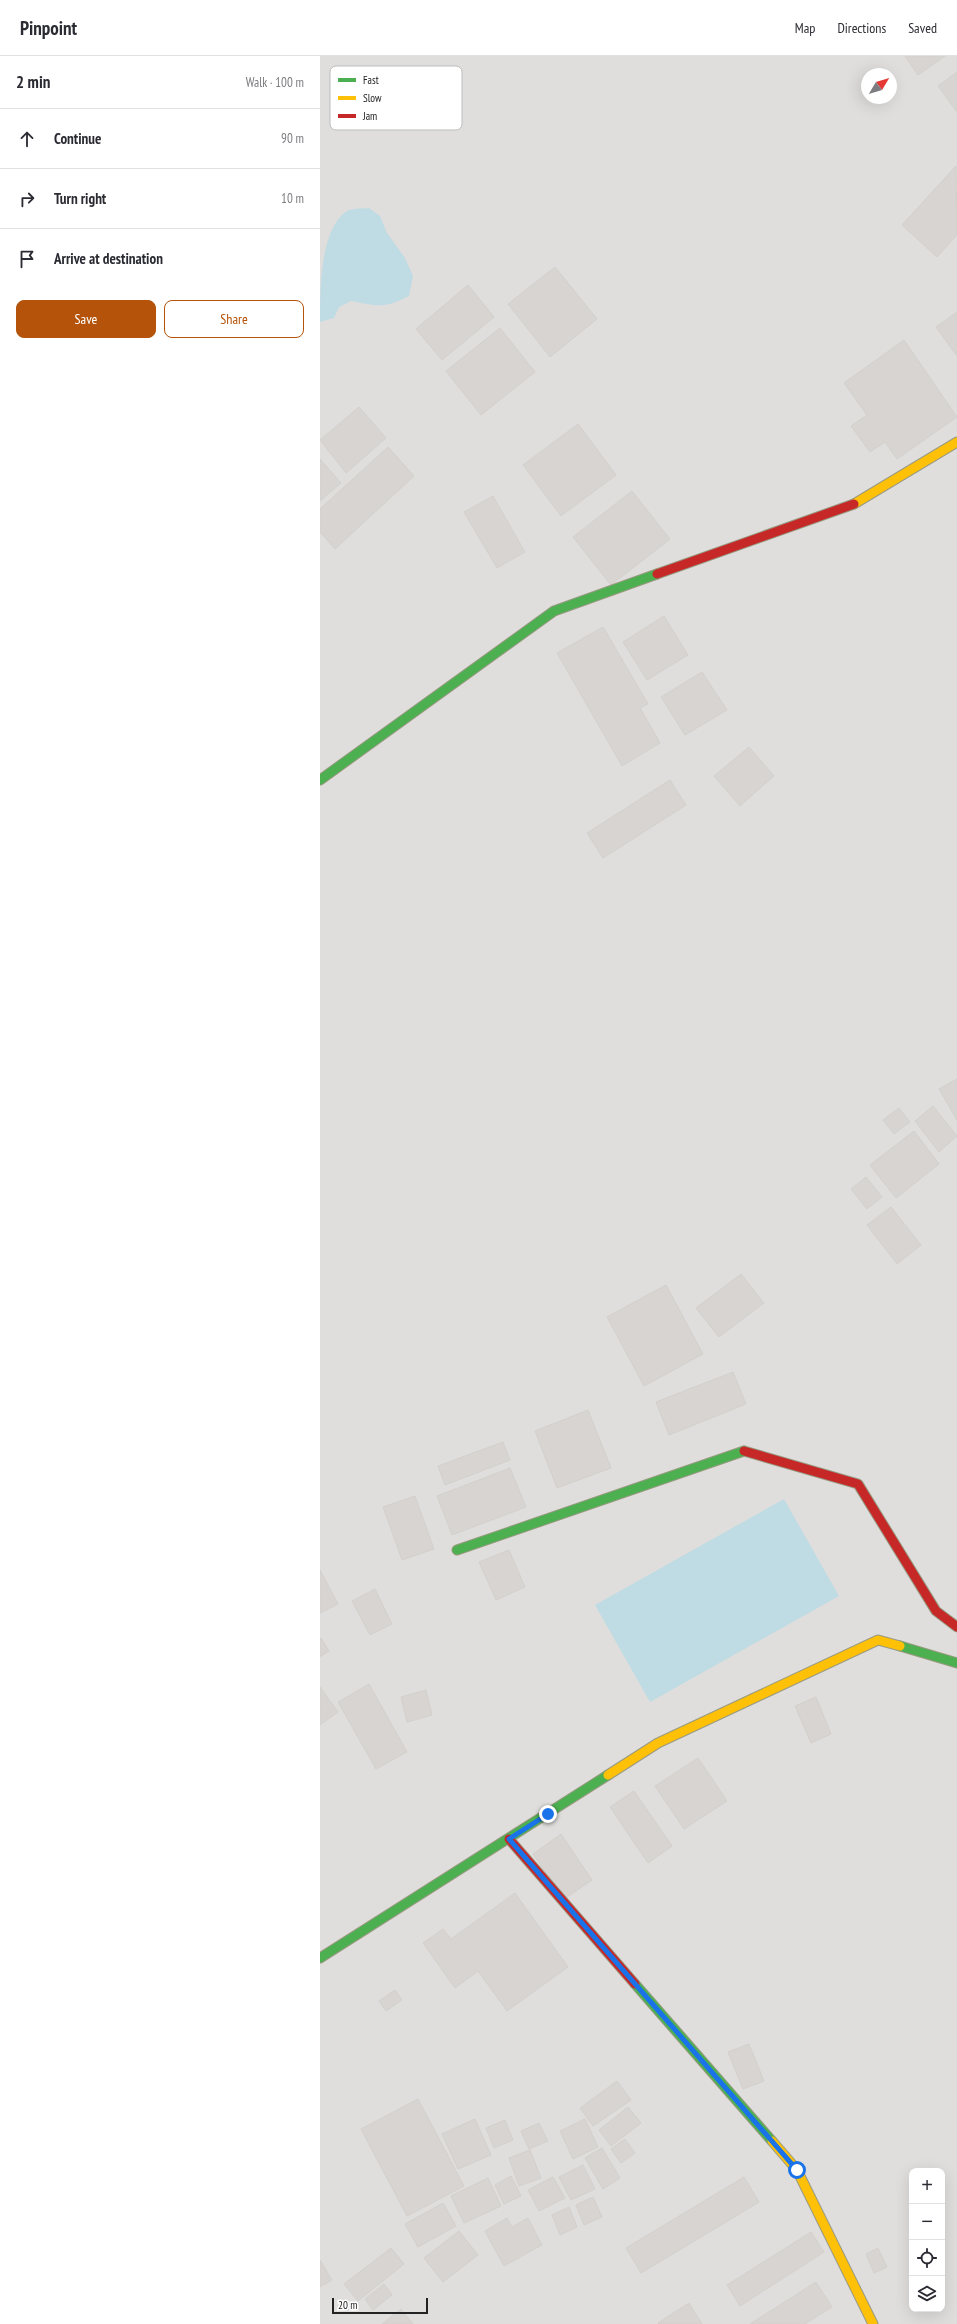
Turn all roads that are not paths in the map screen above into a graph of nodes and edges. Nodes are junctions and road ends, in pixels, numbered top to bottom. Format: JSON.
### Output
{"nodes":[{"id":1,"x":957,"y":442,"type":"edge"},
{"id":2,"x":320,"y":780,"type":"edge"},
{"id":3,"x":457,"y":1550,"type":"dead end"},
{"id":4,"x":957,"y":1626,"type":"edge"},
{"id":5,"x":957,"y":1663,"type":"edge"},
{"id":6,"x":509,"y":1839,"type":"junction"},
{"id":7,"x":320,"y":1958,"type":"edge"},
{"id":8,"x":873,"y":2324,"type":"edge"}],
"edges":[{"from":1,"to":2,"type":"street"},
{"from":3,"to":4,"type":"street"},
{"from":5,"to":6,"type":"street"},
{"from":6,"to":7,"type":"street"},
{"from":6,"to":8,"type":"street"}]}
